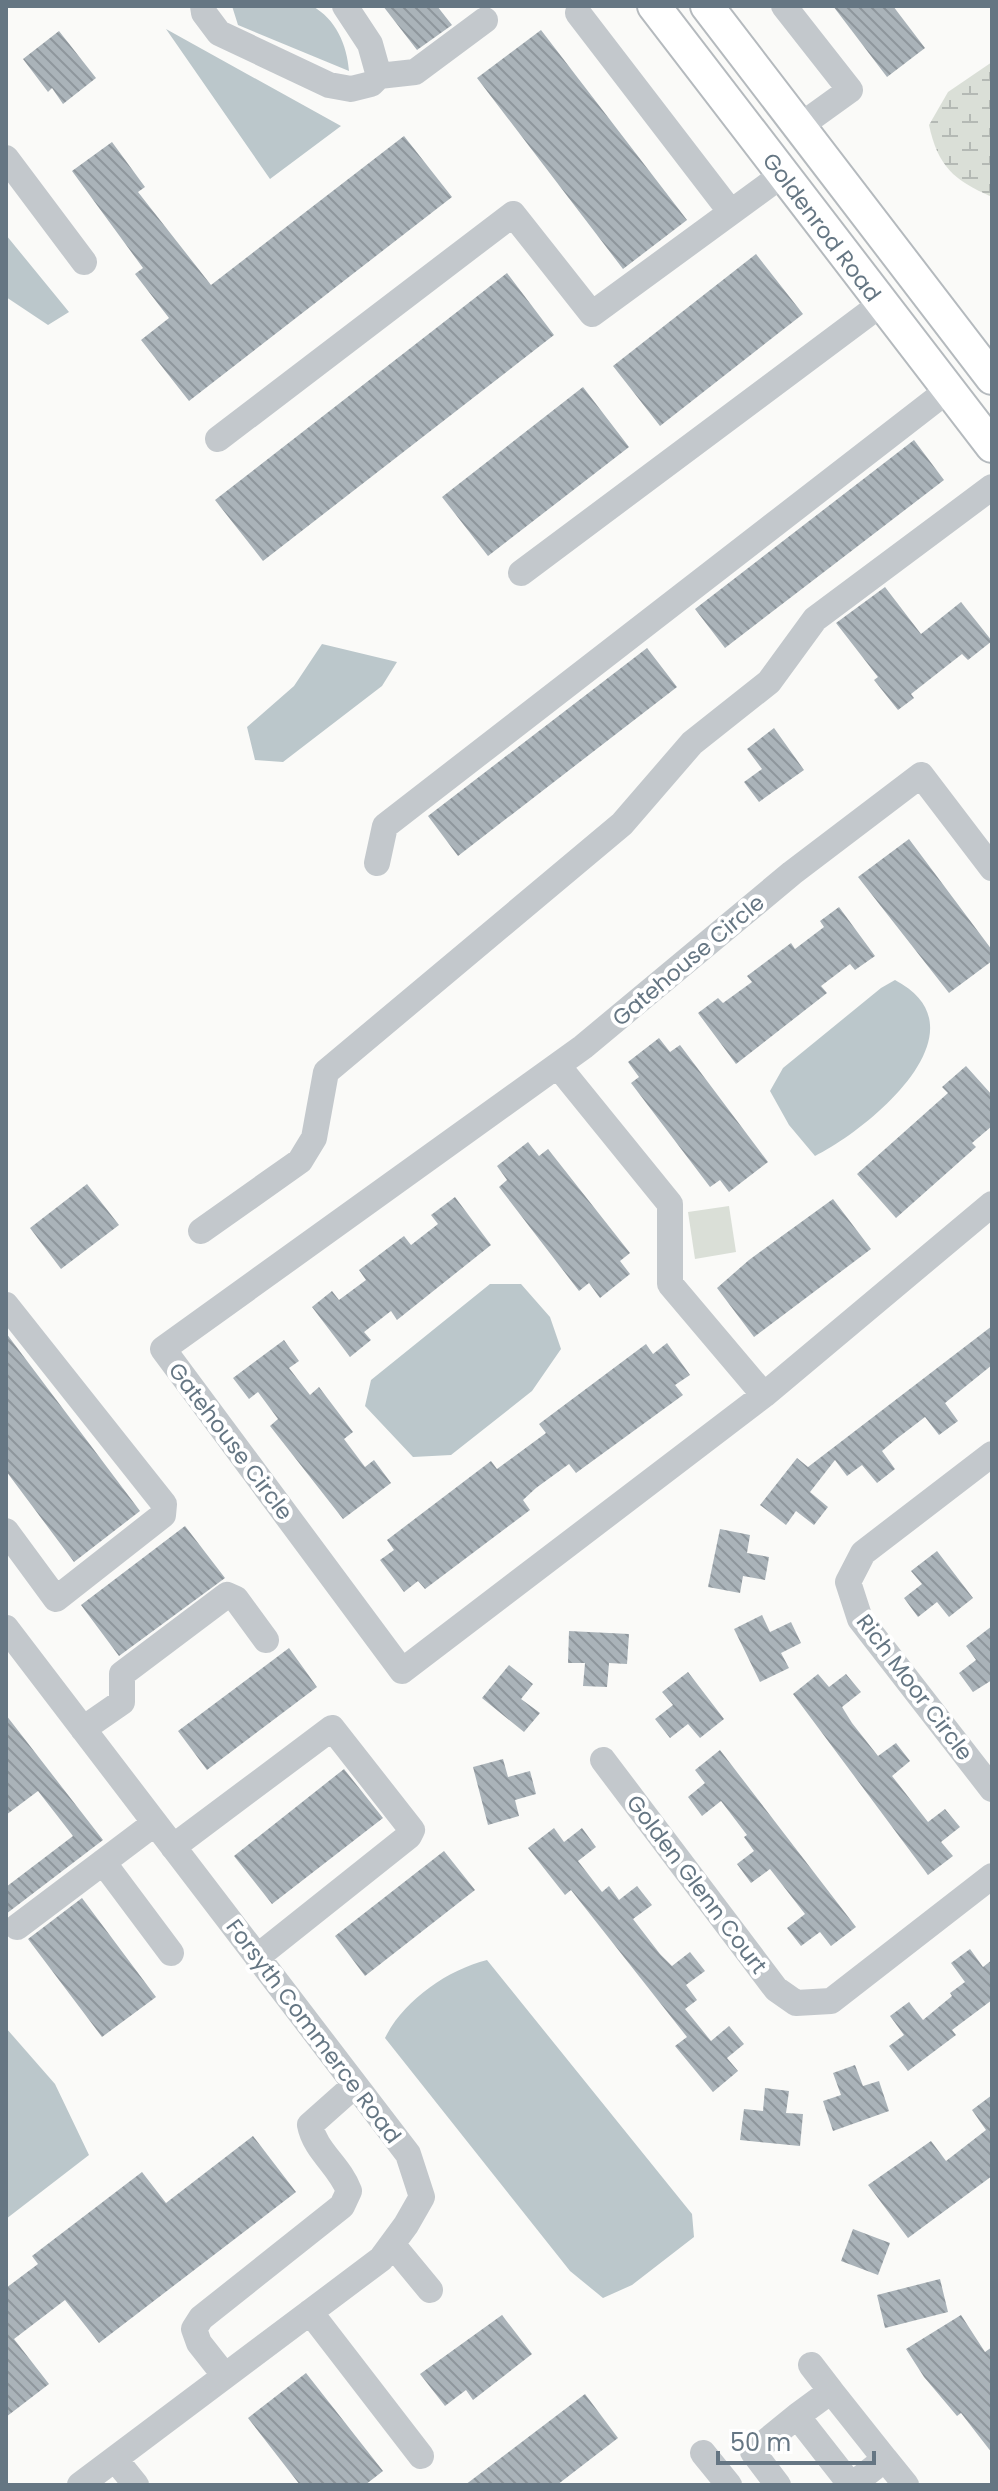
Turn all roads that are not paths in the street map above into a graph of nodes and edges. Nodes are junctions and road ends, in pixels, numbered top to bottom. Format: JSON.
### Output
{"nodes":[{"id":1,"x":203,"y":6,"type":"edge"},
{"id":2,"x":345,"y":6,"type":"edge"},
{"id":3,"x":654,"y":6,"type":"edge"},
{"id":4,"x":707,"y":6,"type":"edge"},
{"id":5,"x":784,"y":6,"type":"edge"},
{"id":6,"x":487,"y":11,"type":"edge"},
{"id":7,"x":578,"y":13,"type":"dead end"},
{"id":8,"x":379,"y":76,"type":"junction"},
{"id":9,"x":731,"y":108,"type":"junction"},
{"id":10,"x":800,"y":126,"type":"junction"},
{"id":11,"x":6,"y":158,"type":"edge"},
{"id":12,"x":782,"y":175,"type":"junction"},
{"id":13,"x":846,"y":187,"type":"junction"},
{"id":14,"x":730,"y":211,"type":"junction"},
{"id":15,"x":84,"y":262,"type":"dead end"},
{"id":16,"x":881,"y":304,"type":"junction"},
{"id":17,"x":992,"y":378,"type":"edge"},
{"id":18,"x":948,"y":390,"type":"junction"},
{"id":19,"x":218,"y":439,"type":"dead end"},
{"id":20,"x":992,"y":446,"type":"edge"},
{"id":21,"x":992,"y":487,"type":"edge"},
{"id":22,"x":521,"y":573,"type":"dead end"},
{"id":23,"x":377,"y":863,"type":"dead end"},
{"id":24,"x":992,"y":868,"type":"edge"},
{"id":25,"x":558,"y":1066,"type":"junction"},
{"id":26,"x":992,"y":1204,"type":"edge"},
{"id":27,"x":201,"y":1231,"type":"dead end"},
{"id":28,"x":6,"y":1305,"type":"edge"},
{"id":29,"x":764,"y":1395,"type":"junction"},
{"id":30,"x":992,"y":1454,"type":"edge"},
{"id":31,"x":6,"y":1531,"type":"edge"},
{"id":32,"x":266,"y":1640,"type":"dead end"},
{"id":33,"x":11,"y":1644,"type":"edge"},
{"id":34,"x":83,"y":1729,"type":"junction"},
{"id":35,"x":603,"y":1760,"type":"dead end"},
{"id":36,"x":992,"y":1789,"type":"edge"},
{"id":37,"x":155,"y":1823,"type":"junction"},
{"id":38,"x":173,"y":1847,"type":"junction"},
{"id":39,"x":103,"y":1862,"type":"junction"},
{"id":40,"x":992,"y":1876,"type":"edge"},
{"id":41,"x":17,"y":1927,"type":"dead end"},
{"id":42,"x":171,"y":1953,"type":"dead end"},
{"id":43,"x":257,"y":1957,"type":"junction"},
{"id":44,"x":355,"y":2085,"type":"junction"},
{"id":45,"x":392,"y":2244,"type":"junction"},
{"id":46,"x":430,"y":2290,"type":"dead end"},
{"id":47,"x":310,"y":2312,"type":"junction"},
{"id":48,"x":811,"y":2365,"type":"dead end"},
{"id":49,"x":225,"y":2376,"type":"junction"},
{"id":50,"x":831,"y":2391,"type":"junction"},
{"id":51,"x":797,"y":2416,"type":"junction"},
{"id":52,"x":703,"y":2453,"type":"dead end"},
{"id":53,"x":421,"y":2456,"type":"dead end"},
{"id":54,"x":115,"y":2459,"type":"junction"},
{"id":55,"x":885,"y":2459,"type":"junction"},
{"id":56,"x":80,"y":2485,"type":"edge"},
{"id":57,"x":136,"y":2485,"type":"edge"},
{"id":58,"x":729,"y":2485,"type":"edge"},
{"id":59,"x":778,"y":2485,"type":"edge"},
{"id":60,"x":851,"y":2485,"type":"edge"},
{"id":61,"x":906,"y":2485,"type":"edge"}],
"edges":[{"from":1,"to":8,"type":"street"},
{"from":2,"to":8,"type":"street"},
{"from":3,"to":9,"type":"main road","name":"Goldenrod Road"},
{"from":4,"to":10,"type":"main road","name":"Goldenrod Road"},
{"from":5,"to":10,"type":"street"},
{"from":6,"to":8,"type":"street"},
{"from":7,"to":14,"type":"street"},
{"from":9,"to":10,"type":"main road"},
{"from":9,"to":12,"type":"main road","name":"Goldenrod Road"},
{"from":10,"to":13,"type":"main road","name":"Goldenrod Road"},
{"from":11,"to":15,"type":"street"},
{"from":12,"to":13,"type":"main road"},
{"from":12,"to":14,"type":"street"},
{"from":12,"to":16,"type":"main road","name":"Goldenrod Road"},
{"from":13,"to":17,"type":"main road","name":"Goldenrod Road"},
{"from":14,"to":19,"type":"street"},
{"from":16,"to":18,"type":"main road","name":"Goldenrod Road"},
{"from":16,"to":22,"type":"street"},
{"from":18,"to":20,"type":"main road","name":"Goldenrod Road"},
{"from":18,"to":23,"type":"street"},
{"from":21,"to":27,"type":"street"},
{"from":24,"to":25,"type":"street","name":"Gatehouse Circle"},
{"from":25,"to":29,"type":"street"},
{"from":25,"to":29,"type":"street","name":"Gatehouse Circle"},
{"from":26,"to":29,"type":"street","name":"Gatehouse Circle"},
{"from":28,"to":31,"type":"street"},
{"from":30,"to":36,"type":"street","name":"Rich Moor Circle"},
{"from":32,"to":34,"type":"street"},
{"from":33,"to":34,"type":"street","name":"Forsyth Commerce Road"},
{"from":34,"to":37,"type":"street","name":"Forsyth Commerce Road"},
{"from":35,"to":40,"type":"street","name":"Golden Glenn Court"},
{"from":37,"to":38,"type":"street","name":"Forsyth Commerce Road"},
{"from":37,"to":39,"type":"street"},
{"from":38,"to":43,"type":"street","name":"Forsyth Commerce Road"},
{"from":38,"to":43,"type":"street"},
{"from":39,"to":41,"type":"street"},
{"from":39,"to":42,"type":"street"},
{"from":43,"to":44,"type":"street","name":"Forsyth Commerce Road"},
{"from":44,"to":45,"type":"street","name":"Forsyth Commerce Road"},
{"from":44,"to":49,"type":"street"},
{"from":45,"to":46,"type":"street"},
{"from":45,"to":47,"type":"street","name":"Forsyth Commerce Road"},
{"from":47,"to":49,"type":"street","name":"Forsyth Commerce Road"},
{"from":47,"to":53,"type":"street"},
{"from":48,"to":50,"type":"street"},
{"from":49,"to":54,"type":"street","name":"Forsyth Commerce Road"},
{"from":50,"to":51,"type":"street"},
{"from":50,"to":55,"type":"street"},
{"from":51,"to":59,"type":"street"},
{"from":51,"to":60,"type":"street"},
{"from":52,"to":58,"type":"street"},
{"from":54,"to":56,"type":"street","name":"Forsyth Commerce Road"},
{"from":54,"to":57,"type":"street"},
{"from":55,"to":60,"type":"street"},
{"from":55,"to":61,"type":"street"}]}
